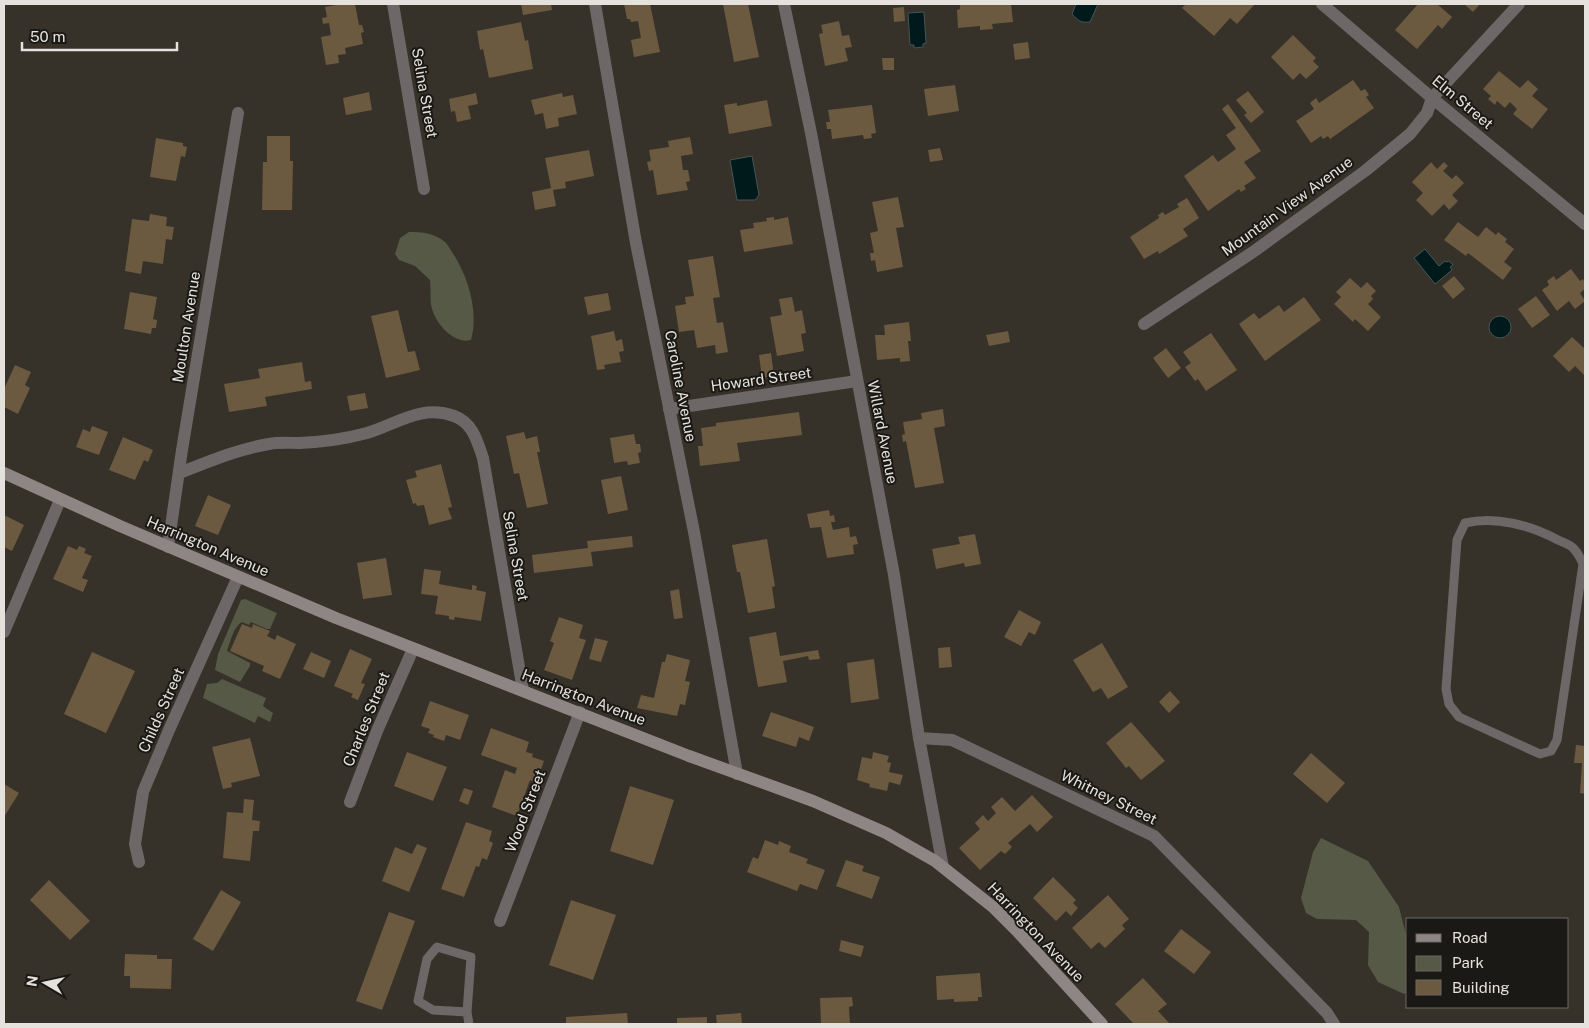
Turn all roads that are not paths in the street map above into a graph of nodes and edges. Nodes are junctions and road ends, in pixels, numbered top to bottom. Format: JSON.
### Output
{"nodes":[{"id":1,"x":393,"y":4,"type":"edge"},
{"id":2,"x":595,"y":4,"type":"edge"},
{"id":3,"x":784,"y":4,"type":"edge"},
{"id":4,"x":1322,"y":4,"type":"edge"},
{"id":5,"x":1519,"y":4,"type":"edge"},
{"id":6,"x":1432,"y":98,"type":"junction"},
{"id":7,"x":238,"y":113,"type":"dead end"},
{"id":8,"x":424,"y":188,"type":"dead end"},
{"id":9,"x":1585,"y":224,"type":"edge"},
{"id":10,"x":1144,"y":324,"type":"dead end"},
{"id":11,"x":857,"y":381,"type":"junction"},
{"id":12,"x":670,"y":409,"type":"junction"},
{"id":13,"x":4,"y":473,"type":"edge"},
{"id":14,"x":179,"y":473,"type":"junction"},
{"id":15,"x":60,"y":500,"type":"junction"},
{"id":16,"x":168,"y":547,"type":"junction"},
{"id":17,"x":1584,"y":567,"type":"edge"},
{"id":18,"x":238,"y":577,"type":"junction"},
{"id":19,"x":4,"y":632,"type":"edge"},
{"id":20,"x":413,"y":649,"type":"junction"},
{"id":21,"x":523,"y":690,"type":"junction"},
{"id":22,"x":580,"y":712,"type":"junction"},
{"id":23,"x":919,"y":738,"type":"junction"},
{"id":24,"x":737,"y":774,"type":"junction"},
{"id":25,"x":350,"y":802,"type":"dead end"},
{"id":26,"x":139,"y":862,"type":"dead end"},
{"id":27,"x":943,"y":867,"type":"junction"},
{"id":28,"x":500,"y":921,"type":"dead end"},
{"id":29,"x":467,"y":1012,"type":"junction"},
{"id":30,"x":469,"y":1024,"type":"edge"},
{"id":31,"x":1102,"y":1024,"type":"edge"},
{"id":32,"x":1334,"y":1024,"type":"edge"}],
"edges":[{"from":1,"to":8,"type":"street","name":"Selina Street"},
{"from":2,"to":12,"type":"street","name":"Caroline Avenue"},
{"from":3,"to":11,"type":"street","name":"Willard Avenue"},
{"from":4,"to":6,"type":"street","name":"Elm Street"},
{"from":5,"to":6,"type":"street","name":"Mountain View Avenue"},
{"from":6,"to":9,"type":"street","name":"Elm Street"},
{"from":6,"to":10,"type":"street","name":"Mountain View Avenue"},
{"from":7,"to":14,"type":"street","name":"Moulton Avenue"},
{"from":11,"to":12,"type":"street","name":"Howard Street"},
{"from":11,"to":23,"type":"street","name":"Willard Avenue"},
{"from":12,"to":24,"type":"street","name":"Caroline Avenue"},
{"from":13,"to":15,"type":"main road","name":"Harrington Avenue"},
{"from":14,"to":16,"type":"street","name":"Moulton Avenue"},
{"from":14,"to":21,"type":"street","name":"Selina Street"},
{"from":15,"to":16,"type":"main road","name":"Harrington Avenue"},
{"from":15,"to":19,"type":"street"},
{"from":16,"to":18,"type":"main road","name":"Harrington Avenue"},
{"from":17,"to":17,"type":"lane"},
{"from":18,"to":20,"type":"main road","name":"Harrington Avenue"},
{"from":18,"to":26,"type":"street","name":"Childs Street"},
{"from":20,"to":21,"type":"main road","name":"Harrington Avenue"},
{"from":20,"to":25,"type":"street","name":"Charles Street"},
{"from":21,"to":22,"type":"main road","name":"Harrington Avenue"},
{"from":22,"to":24,"type":"main road","name":"Harrington Avenue"},
{"from":22,"to":28,"type":"street","name":"Wood Street"},
{"from":23,"to":27,"type":"street","name":"Willard Avenue"},
{"from":23,"to":32,"type":"street","name":"Whitney Street"},
{"from":24,"to":27,"type":"main road","name":"Harrington Avenue"},
{"from":27,"to":31,"type":"main road","name":"Harrington Avenue"},
{"from":29,"to":29,"type":"lane"},
{"from":29,"to":30,"type":"lane"}]}
